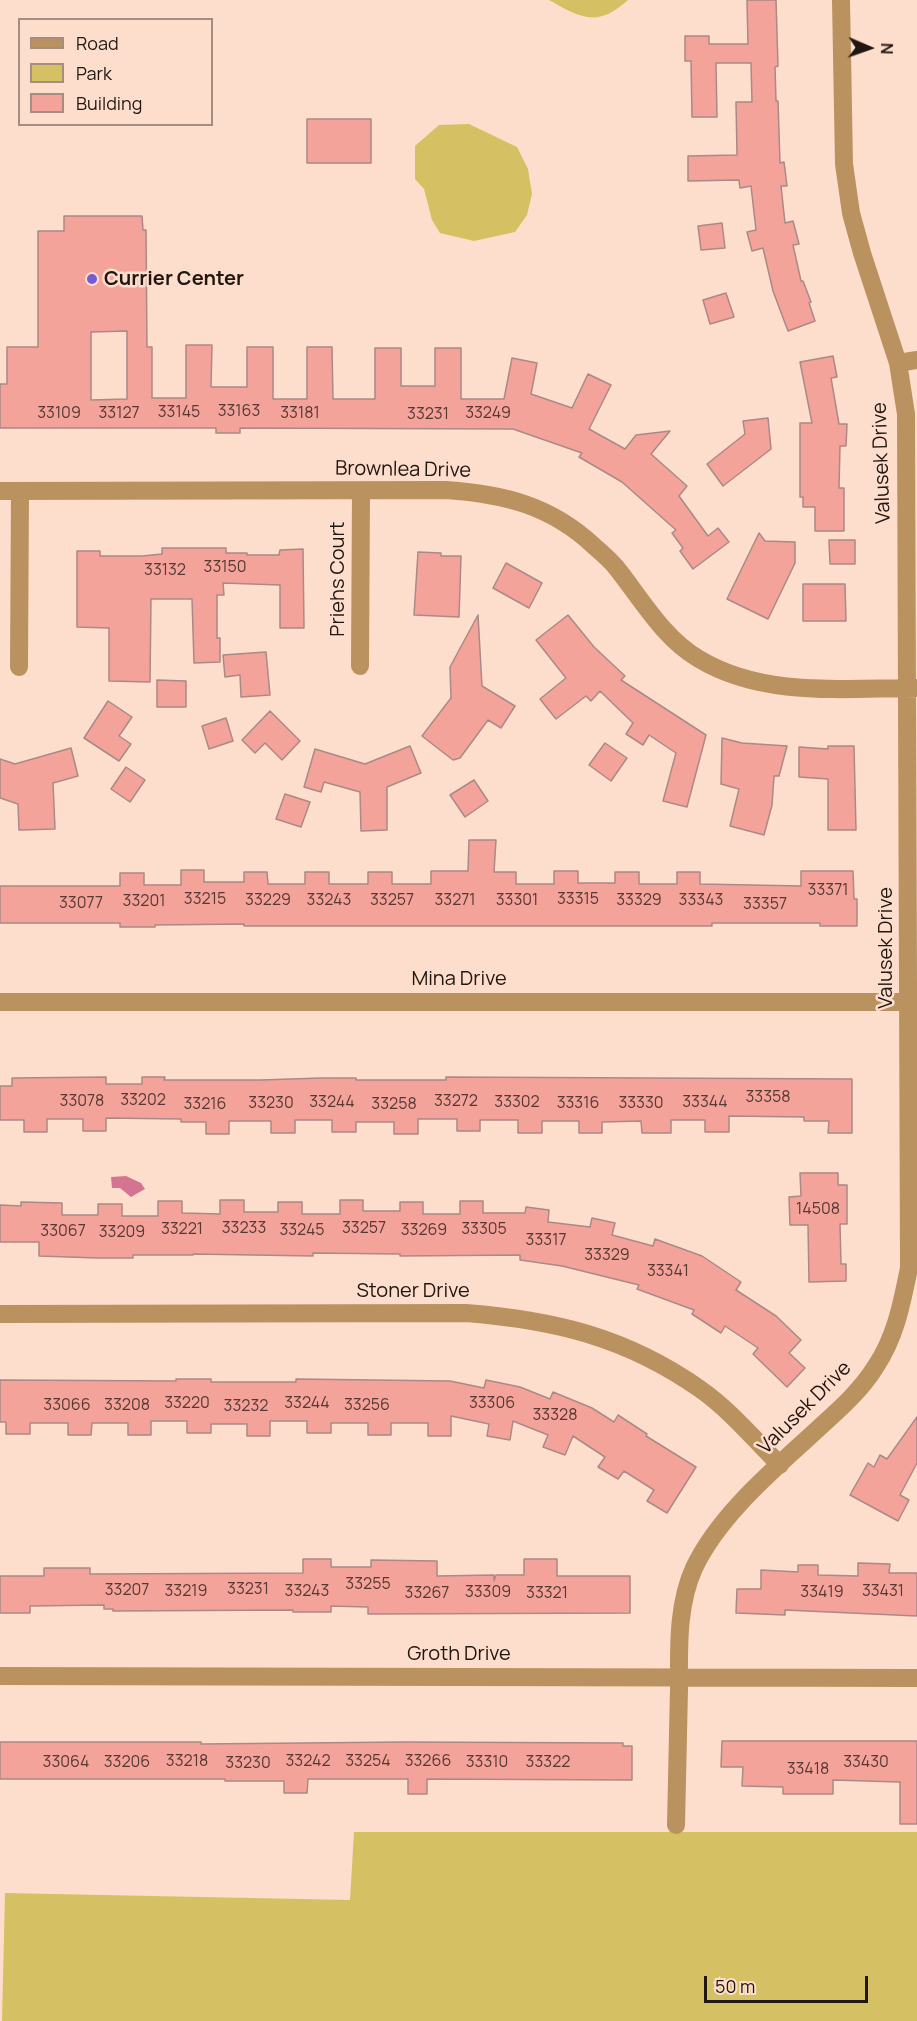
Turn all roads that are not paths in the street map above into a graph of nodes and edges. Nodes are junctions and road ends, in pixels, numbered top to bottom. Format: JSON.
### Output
{"nodes":[{"id":1,"x":841,"y":0,"type":"edge"},
{"id":2,"x":917,"y":360,"type":"edge"},
{"id":3,"x":898,"y":363,"type":"junction"},
{"id":4,"x":0,"y":491,"type":"edge"},
{"id":5,"x":20,"y":492,"type":"junction"},
{"id":6,"x":361,"y":492,"type":"junction"},
{"id":7,"x":360,"y":666,"type":"dead end"},
{"id":8,"x":19,"y":667,"type":"dead end"},
{"id":9,"x":912,"y":688,"type":"edge"},
{"id":10,"x":0,"y":1002,"type":"edge"},
{"id":11,"x":913,"y":1002,"type":"edge"},
{"id":12,"x":0,"y":1314,"type":"edge"},
{"id":13,"x":780,"y":1465,"type":"junction"},
{"id":14,"x":0,"y":1676,"type":"edge"},
{"id":15,"x":679,"y":1677,"type":"junction"},
{"id":16,"x":917,"y":1678,"type":"edge"},
{"id":17,"x":676,"y":1825,"type":"dead end"}],
"edges":[{"from":1,"to":3,"type":"street","name":"Valusek Drive"},
{"from":2,"to":3,"type":"street"},
{"from":3,"to":9,"type":"street","name":"Valusek Drive"},
{"from":4,"to":5,"type":"street","name":"Brownlea Drive"},
{"from":5,"to":6,"type":"street","name":"Brownlea Drive"},
{"from":5,"to":8,"type":"street"},
{"from":6,"to":7,"type":"street","name":"Priehs Court"},
{"from":6,"to":9,"type":"street","name":"Brownlea Drive"},
{"from":9,"to":11,"type":"street","name":"Valusek Drive"},
{"from":10,"to":11,"type":"street","name":"Mina Drive"},
{"from":11,"to":13,"type":"street","name":"Valusek Drive"},
{"from":12,"to":13,"type":"street","name":"Stoner Drive"},
{"from":13,"to":15,"type":"street","name":"Valusek Drive"},
{"from":14,"to":15,"type":"street","name":"Groth Drive"},
{"from":15,"to":16,"type":"street","name":"Groth Drive"},
{"from":15,"to":17,"type":"street","name":"Valusek Drive"}]}
